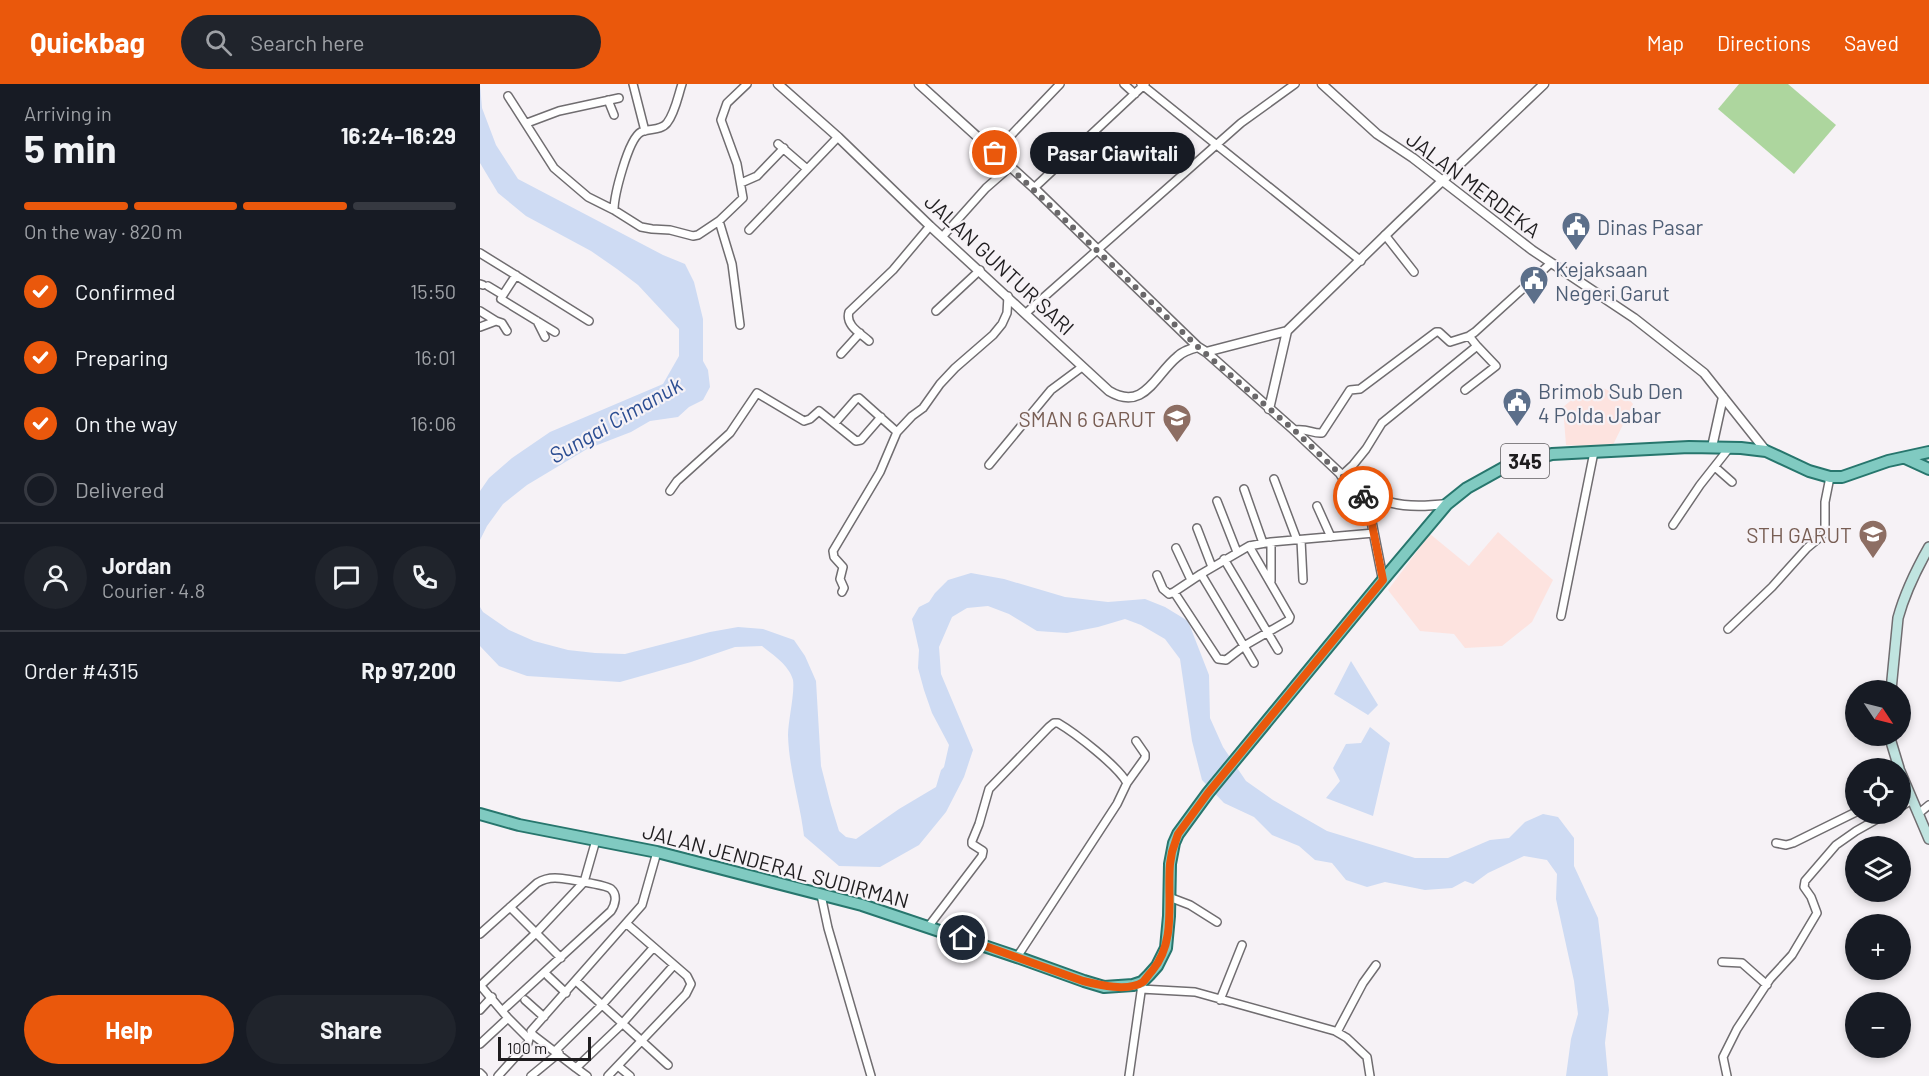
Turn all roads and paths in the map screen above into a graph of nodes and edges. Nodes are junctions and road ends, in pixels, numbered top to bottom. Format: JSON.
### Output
{"nodes":[{"id":1,"x":633,"y":84,"type":"edge"},
{"id":2,"x":682,"y":84,"type":"edge"},
{"id":3,"x":747,"y":84,"type":"edge"},
{"id":4,"x":778,"y":84,"type":"edge"},
{"id":5,"x":919,"y":84,"type":"edge"},
{"id":6,"x":1060,"y":84,"type":"edge"},
{"id":7,"x":1124,"y":84,"type":"edge"},
{"id":8,"x":1295,"y":84,"type":"edge"},
{"id":9,"x":1322,"y":84,"type":"edge"},
{"id":10,"x":1544,"y":84,"type":"edge"},
{"id":11,"x":1143,"y":85,"type":"edge"},
{"id":12,"x":1135,"y":94,"type":"junction"},
{"id":13,"x":508,"y":96,"type":"dead end"},
{"id":14,"x":619,"y":98,"type":"dead end"},
{"id":15,"x":608,"y":100,"type":"junction"},
{"id":16,"x":614,"y":115,"type":"dead end"},
{"id":17,"x":526,"y":123,"type":"junction"},
{"id":18,"x":645,"y":131,"type":"junction"},
{"id":19,"x":838,"y":136,"type":"junction"},
{"id":20,"x":1216,"y":144,"type":"junction"},
{"id":21,"x":995,"y":153,"type":"junction"},
{"id":22,"x":1010,"y":167,"type":"junction"},
{"id":23,"x":807,"y":169,"type":"junction"},
{"id":24,"x":1443,"y":181,"type":"junction"},
{"id":25,"x":741,"y":183,"type":"junction"},
{"id":26,"x":1034,"y":188,"type":"junction"},
{"id":27,"x":614,"y":210,"type":"junction"},
{"id":28,"x":719,"y":221,"type":"junction"},
{"id":29,"x":930,"y":226,"type":"junction"},
{"id":30,"x":749,"y":230,"type":"dead end"},
{"id":31,"x":943,"y":236,"type":"junction"},
{"id":32,"x":1385,"y":236,"type":"junction"},
{"id":33,"x":1097,"y":250,"type":"junction"},
{"id":34,"x":480,"y":253,"type":"edge"},
{"id":35,"x":1361,"y":261,"type":"junction"},
{"id":36,"x":1551,"y":263,"type":"junction"},
{"id":37,"x":980,"y":270,"type":"junction"},
{"id":38,"x":1414,"y":272,"type":"dead end"},
{"id":39,"x":516,"y":275,"type":"junction"},
{"id":40,"x":484,"y":285,"type":"edge"},
{"id":41,"x":503,"y":295,"type":"junction"},
{"id":42,"x":1008,"y":296,"type":"junction"},
{"id":43,"x":480,"y":311,"type":"edge"},
{"id":44,"x":936,"y":311,"type":"dead end"},
{"id":45,"x":1026,"y":313,"type":"junction"},
{"id":46,"x":496,"y":321,"type":"junction"},
{"id":47,"x":537,"y":321,"type":"junction"},
{"id":48,"x":589,"y":321,"type":"dead end"},
{"id":49,"x":740,"y":325,"type":"dead end"},
{"id":50,"x":480,"y":327,"type":"edge"},
{"id":51,"x":507,"y":331,"type":"dead end"},
{"id":52,"x":555,"y":332,"type":"dead end"},
{"id":53,"x":1287,"y":332,"type":"junction"},
{"id":54,"x":860,"y":333,"type":"junction"},
{"id":55,"x":1468,"y":336,"type":"junction"},
{"id":56,"x":545,"y":337,"type":"dead end"},
{"id":57,"x":869,"y":341,"type":"dead end"},
{"id":58,"x":1477,"y":346,"type":"junction"},
{"id":59,"x":1202,"y":350,"type":"junction"},
{"id":60,"x":841,"y":354,"type":"dead end"},
{"id":61,"x":1082,"y":367,"type":"junction"},
{"id":62,"x":1465,"y":390,"type":"dead end"},
{"id":63,"x":1723,"y":397,"type":"junction"},
{"id":64,"x":1269,"y":409,"type":"junction"},
{"id":65,"x":880,"y":417,"type":"junction"},
{"id":66,"x":835,"y":423,"type":"junction"},
{"id":67,"x":1294,"y":430,"type":"junction"},
{"id":68,"x":897,"y":432,"type":"junction"},
{"id":69,"x":1712,"y":447,"type":"junction"},
{"id":70,"x":1730,"y":447,"type":"junction"},
{"id":71,"x":1766,"y":451,"type":"junction"},
{"id":72,"x":1594,"y":452,"type":"junction"},
{"id":73,"x":1929,"y":452,"type":"edge"},
{"id":74,"x":1905,"y":458,"type":"junction"},
{"id":75,"x":989,"y":465,"type":"dead end"},
{"id":76,"x":1714,"y":467,"type":"junction"},
{"id":77,"x":1929,"y":469,"type":"edge"},
{"id":78,"x":1341,"y":476,"type":"junction"},
{"id":79,"x":1830,"y":477,"type":"junction"},
{"id":80,"x":1274,"y":479,"type":"dead end"},
{"id":81,"x":1732,"y":482,"type":"dead end"},
{"id":82,"x":1244,"y":489,"type":"dead end"},
{"id":83,"x":670,"y":491,"type":"dead end"},
{"id":84,"x":1362,"y":494,"type":"junction"},
{"id":85,"x":1217,"y":501,"type":"dead end"},
{"id":86,"x":1447,"y":504,"type":"junction"},
{"id":87,"x":1317,"y":507,"type":"dead end"},
{"id":88,"x":1673,"y":525,"type":"dead end"},
{"id":89,"x":1197,"y":528,"type":"dead end"},
{"id":90,"x":1374,"y":533,"type":"junction"},
{"id":91,"x":1331,"y":537,"type":"junction"},
{"id":92,"x":1299,"y":540,"type":"junction"},
{"id":93,"x":1267,"y":542,"type":"junction"},
{"id":94,"x":1249,"y":546,"type":"junction"},
{"id":95,"x":1929,"y":547,"type":"edge"},
{"id":96,"x":1176,"y":548,"type":"dead end"},
{"id":97,"x":1237,"y":552,"type":"junction"},
{"id":98,"x":1224,"y":559,"type":"junction"},
{"id":99,"x":1212,"y":567,"type":"junction"},
{"id":100,"x":1157,"y":574,"type":"dead end"},
{"id":101,"x":1201,"y":574,"type":"junction"},
{"id":102,"x":1191,"y":580,"type":"junction"},
{"id":103,"x":1303,"y":580,"type":"dead end"},
{"id":104,"x":1383,"y":580,"type":"junction"},
{"id":105,"x":1270,"y":581,"type":"junction"},
{"id":106,"x":842,"y":592,"type":"dead end"},
{"id":107,"x":1174,"y":592,"type":"junction"},
{"id":108,"x":1561,"y":616,"type":"dead end"},
{"id":109,"x":1728,"y":629,"type":"dead end"},
{"id":110,"x":1267,"y":633,"type":"junction"},
{"id":111,"x":1244,"y":646,"type":"junction"},
{"id":112,"x":1278,"y":650,"type":"dead end"},
{"id":113,"x":1254,"y":663,"type":"dead end"},
{"id":114,"x":1892,"y":680,"type":"edge"},
{"id":115,"x":1136,"y":741,"type":"dead end"},
{"id":116,"x":1127,"y":783,"type":"junction"},
{"id":117,"x":1912,"y":801,"type":"edge"},
{"id":118,"x":1929,"y":805,"type":"edge"},
{"id":119,"x":480,"y":814,"type":"edge"},
{"id":120,"x":1918,"y":814,"type":"junction"},
{"id":121,"x":1845,"y":817,"type":"edge"},
{"id":122,"x":1868,"y":824,"type":"edge"},
{"id":123,"x":1929,"y":839,"type":"edge"},
{"id":124,"x":596,"y":840,"type":"junction"},
{"id":125,"x":1776,"y":843,"type":"dead end"},
{"id":126,"x":657,"y":852,"type":"junction"},
{"id":127,"x":584,"y":882,"type":"junction"},
{"id":128,"x":821,"y":895,"type":"junction"},
{"id":129,"x":1169,"y":897,"type":"junction"},
{"id":130,"x":510,"y":907,"type":"junction"},
{"id":131,"x":1217,"y":922,"type":"dead end"},
{"id":132,"x":627,"y":924,"type":"junction"},
{"id":133,"x":928,"y":927,"type":"junction"},
{"id":134,"x":481,"y":931,"type":"edge"},
{"id":135,"x":536,"y":933,"type":"junction"},
{"id":136,"x":1242,"y":945,"type":"dead end"},
{"id":137,"x":654,"y":948,"type":"junction"},
{"id":138,"x":1017,"y":957,"type":"junction"},
{"id":139,"x":561,"y":958,"type":"junction"},
{"id":140,"x":1722,"y":962,"type":"dead end"},
{"id":141,"x":674,"y":965,"type":"junction"},
{"id":142,"x":1376,"y":965,"type":"dead end"},
{"id":143,"x":548,"y":976,"type":"dead end"},
{"id":144,"x":576,"y":981,"type":"junction"},
{"id":145,"x":480,"y":985,"type":"edge"},
{"id":146,"x":1142,"y":985,"type":"junction"},
{"id":147,"x":1767,"y":985,"type":"junction"},
{"id":148,"x":566,"y":993,"type":"junction"},
{"id":149,"x":492,"y":998,"type":"junction"},
{"id":150,"x":525,"y":1000,"type":"dead end"},
{"id":151,"x":1220,"y":1000,"type":"junction"},
{"id":152,"x":602,"y":1005,"type":"junction"},
{"id":153,"x":480,"y":1010,"type":"edge"},
{"id":154,"x":503,"y":1010,"type":"junction"},
{"id":155,"x":544,"y":1017,"type":"junction"},
{"id":156,"x":508,"y":1018,"type":"junction"},
{"id":157,"x":622,"y":1023,"type":"junction"},
{"id":158,"x":1337,"y":1032,"type":"junction"},
{"id":159,"x":642,"y":1041,"type":"junction"},
{"id":160,"x":480,"y":1044,"type":"edge"},
{"id":161,"x":557,"y":1052,"type":"junction"},
{"id":162,"x":668,"y":1065,"type":"dead end"},
{"id":163,"x":618,"y":1066,"type":"junction"},
{"id":164,"x":580,"y":1073,"type":"edge"},
{"id":165,"x":498,"y":1076,"type":"edge"},
{"id":166,"x":531,"y":1076,"type":"edge"},
{"id":167,"x":608,"y":1076,"type":"edge"},
{"id":168,"x":630,"y":1076,"type":"edge"},
{"id":169,"x":871,"y":1076,"type":"edge"},
{"id":170,"x":1129,"y":1076,"type":"edge"},
{"id":171,"x":1370,"y":1076,"type":"edge"},
{"id":172,"x":1727,"y":1076,"type":"edge"}],
"edges":[{"from":1,"to":18,"type":"street"},
{"from":2,"to":18,"type":"street"},
{"from":3,"to":25,"type":"street"},
{"from":4,"to":19,"type":"street","name":"JALAN GUNTUR SARI"},
{"from":5,"to":21,"type":"street"},
{"from":6,"to":21,"type":"street"},
{"from":7,"to":12,"type":"street"},
{"from":8,"to":20,"type":"street"},
{"from":9,"to":24,"type":"street","name":"JALAN MERDEKA"},
{"from":10,"to":24,"type":"street"},
{"from":11,"to":12,"type":"street"},
{"from":11,"to":20,"type":"street"},
{"from":12,"to":26,"type":"street"},
{"from":13,"to":17,"type":"street"},
{"from":14,"to":15,"type":"street"},
{"from":15,"to":16,"type":"street"},
{"from":15,"to":17,"type":"street"},
{"from":17,"to":27,"type":"street"},
{"from":18,"to":27,"type":"street"},
{"from":19,"to":23,"type":"street"},
{"from":19,"to":29,"type":"street","name":"JALAN GUNTUR SARI"},
{"from":20,"to":33,"type":"street"},
{"from":20,"to":35,"type":"street"},
{"from":21,"to":22,"type":"street"},
{"from":22,"to":26,"type":"street"},
{"from":22,"to":31,"type":"street"},
{"from":23,"to":25,"type":"street"},
{"from":23,"to":30,"type":"street"},
{"from":24,"to":32,"type":"street"},
{"from":24,"to":36,"type":"street","name":"JALAN MERDEKA"},
{"from":25,"to":28,"type":"street"},
{"from":26,"to":33,"type":"street"},
{"from":27,"to":28,"type":"street"},
{"from":28,"to":49,"type":"street"},
{"from":29,"to":31,"type":"street","name":"JALAN GUNTUR SARI"},
{"from":29,"to":54,"type":"street"},
{"from":31,"to":37,"type":"street","name":"JALAN GUNTUR SARI"},
{"from":32,"to":35,"type":"street"},
{"from":32,"to":38,"type":"street"},
{"from":33,"to":45,"type":"street"},
{"from":33,"to":59,"type":"street"},
{"from":34,"to":39,"type":"street"},
{"from":35,"to":53,"type":"street"},
{"from":36,"to":55,"type":"street"},
{"from":36,"to":63,"type":"street","name":"JALAN MERDEKA"},
{"from":37,"to":42,"type":"street","name":"JALAN GUNTUR SARI"},
{"from":37,"to":44,"type":"street"},
{"from":39,"to":41,"type":"street"},
{"from":39,"to":48,"type":"street"},
{"from":40,"to":41,"type":"street"},
{"from":41,"to":47,"type":"street"},
{"from":42,"to":45,"type":"street","name":"JALAN GUNTUR SARI"},
{"from":42,"to":68,"type":"street"},
{"from":43,"to":46,"type":"street"},
{"from":45,"to":61,"type":"street","name":"JALAN GUNTUR SARI"},
{"from":46,"to":50,"type":"street"},
{"from":46,"to":51,"type":"street"},
{"from":47,"to":52,"type":"street"},
{"from":47,"to":56,"type":"street"},
{"from":53,"to":59,"type":"street","name":"JALAN GUNTUR SARI"},
{"from":53,"to":64,"type":"street"},
{"from":54,"to":57,"type":"street"},
{"from":54,"to":60,"type":"street"},
{"from":55,"to":58,"type":"street"},
{"from":55,"to":67,"type":"street"},
{"from":58,"to":62,"type":"street"},
{"from":58,"to":78,"type":"street"},
{"from":59,"to":61,"type":"street","name":"JALAN GUNTUR SARI"},
{"from":59,"to":64,"type":"street"},
{"from":61,"to":75,"type":"street"},
{"from":63,"to":69,"type":"street"},
{"from":63,"to":71,"type":"street","name":"JALAN MERDEKA"},
{"from":64,"to":67,"type":"street"},
{"from":65,"to":66,"type":"street"},
{"from":65,"to":66,"type":"street"},
{"from":65,"to":68,"type":"street"},
{"from":66,"to":83,"type":"street"},
{"from":67,"to":78,"type":"street"},
{"from":68,"to":106,"type":"street"},
{"from":69,"to":70,"type":"main road","number":"345"},
{"from":69,"to":72,"type":"main road","number":"345"},
{"from":70,"to":71,"type":"main road","number":"345"},
{"from":70,"to":76,"type":"street"},
{"from":71,"to":79,"type":"main road","number":"345"},
{"from":72,"to":86,"type":"main road","number":"345"},
{"from":72,"to":108,"type":"street"},
{"from":73,"to":74,"type":"main road","number":"345"},
{"from":74,"to":77,"type":"main road"},
{"from":74,"to":79,"type":"main road","number":"345"},
{"from":76,"to":81,"type":"street"},
{"from":76,"to":88,"type":"street"},
{"from":78,"to":84,"type":"street"},
{"from":79,"to":109,"type":"street"},
{"from":80,"to":92,"type":"street"},
{"from":82,"to":93,"type":"street"},
{"from":84,"to":86,"type":"street"},
{"from":84,"to":90,"type":"street"},
{"from":85,"to":97,"type":"street"},
{"from":86,"to":104,"type":"main road","number":"345"},
{"from":87,"to":91,"type":"street"},
{"from":89,"to":99,"type":"street"},
{"from":90,"to":91,"type":"street"},
{"from":90,"to":104,"type":"street"},
{"from":91,"to":92,"type":"street"},
{"from":92,"to":93,"type":"street"},
{"from":92,"to":103,"type":"street"},
{"from":93,"to":94,"type":"street"},
{"from":93,"to":105,"type":"street"},
{"from":94,"to":97,"type":"street"},
{"from":94,"to":105,"type":"street"},
{"from":95,"to":114,"type":"main road"},
{"from":96,"to":102,"type":"street"},
{"from":97,"to":98,"type":"street"},
{"from":98,"to":99,"type":"street"},
{"from":98,"to":110,"type":"street"},
{"from":99,"to":101,"type":"street"},
{"from":100,"to":107,"type":"street"},
{"from":101,"to":102,"type":"street"},
{"from":101,"to":111,"type":"street"},
{"from":102,"to":107,"type":"street"},
{"from":104,"to":129,"type":"main road","number":"345"},
{"from":105,"to":110,"type":"street"},
{"from":107,"to":111,"type":"street"},
{"from":110,"to":111,"type":"street"},
{"from":110,"to":112,"type":"street"},
{"from":111,"to":113,"type":"street"},
{"from":115,"to":116,"type":"street"},
{"from":116,"to":133,"type":"street"},
{"from":116,"to":138,"type":"street"},
{"from":117,"to":120,"type":"main road"},
{"from":118,"to":120,"type":"street"},
{"from":119,"to":124,"type":"main road","name":"JALAN JENDERAL SUDIRMAN"},
{"from":120,"to":123,"type":"main road"},
{"from":121,"to":125,"type":"street"},
{"from":122,"to":147,"type":"street"},
{"from":124,"to":126,"type":"main road","name":"JALAN JENDERAL SUDIRMAN"},
{"from":124,"to":127,"type":"street"},
{"from":126,"to":128,"type":"main road","name":"JALAN JENDERAL SUDIRMAN"},
{"from":126,"to":132,"type":"street"},
{"from":127,"to":130,"type":"street"},
{"from":127,"to":135,"type":"street"},
{"from":127,"to":139,"type":"street"},
{"from":128,"to":133,"type":"main road","name":"JALAN JENDERAL SUDIRMAN"},
{"from":128,"to":169,"type":"street"},
{"from":129,"to":131,"type":"street"},
{"from":129,"to":146,"type":"main road","number":"345"},
{"from":130,"to":134,"type":"street"},
{"from":130,"to":135,"type":"street"},
{"from":132,"to":137,"type":"street"},
{"from":132,"to":144,"type":"street"},
{"from":133,"to":138,"type":"main road","name":"JALAN JENDERAL SUDIRMAN"},
{"from":135,"to":139,"type":"street"},
{"from":135,"to":145,"type":"street"},
{"from":136,"to":151,"type":"street"},
{"from":137,"to":141,"type":"street"},
{"from":137,"to":152,"type":"street"},
{"from":138,"to":146,"type":"main road","name":"JALAN JENDERAL SUDIRMAN"},
{"from":139,"to":154,"type":"street"},
{"from":140,"to":147,"type":"street"},
{"from":141,"to":157,"type":"street"},
{"from":141,"to":159,"type":"street"},
{"from":142,"to":158,"type":"street"},
{"from":143,"to":148,"type":"street"},
{"from":144,"to":148,"type":"street"},
{"from":144,"to":152,"type":"street"},
{"from":145,"to":149,"type":"street"},
{"from":146,"to":151,"type":"street"},
{"from":146,"to":170,"type":"street"},
{"from":147,"to":172,"type":"street"},
{"from":148,"to":155,"type":"street"},
{"from":149,"to":153,"type":"street"},
{"from":149,"to":154,"type":"street"},
{"from":150,"to":155,"type":"street"},
{"from":151,"to":158,"type":"street"},
{"from":152,"to":157,"type":"street"},
{"from":152,"to":161,"type":"street"},
{"from":154,"to":156,"type":"street"},
{"from":155,"to":161,"type":"street"},
{"from":156,"to":160,"type":"street"},
{"from":156,"to":165,"type":"street"},
{"from":157,"to":159,"type":"street"},
{"from":157,"to":164,"type":"street"},
{"from":158,"to":171,"type":"street"},
{"from":159,"to":162,"type":"street"},
{"from":159,"to":163,"type":"street"},
{"from":161,"to":164,"type":"street"},
{"from":161,"to":166,"type":"street"},
{"from":163,"to":167,"type":"street"},
{"from":163,"to":168,"type":"street"}]}
